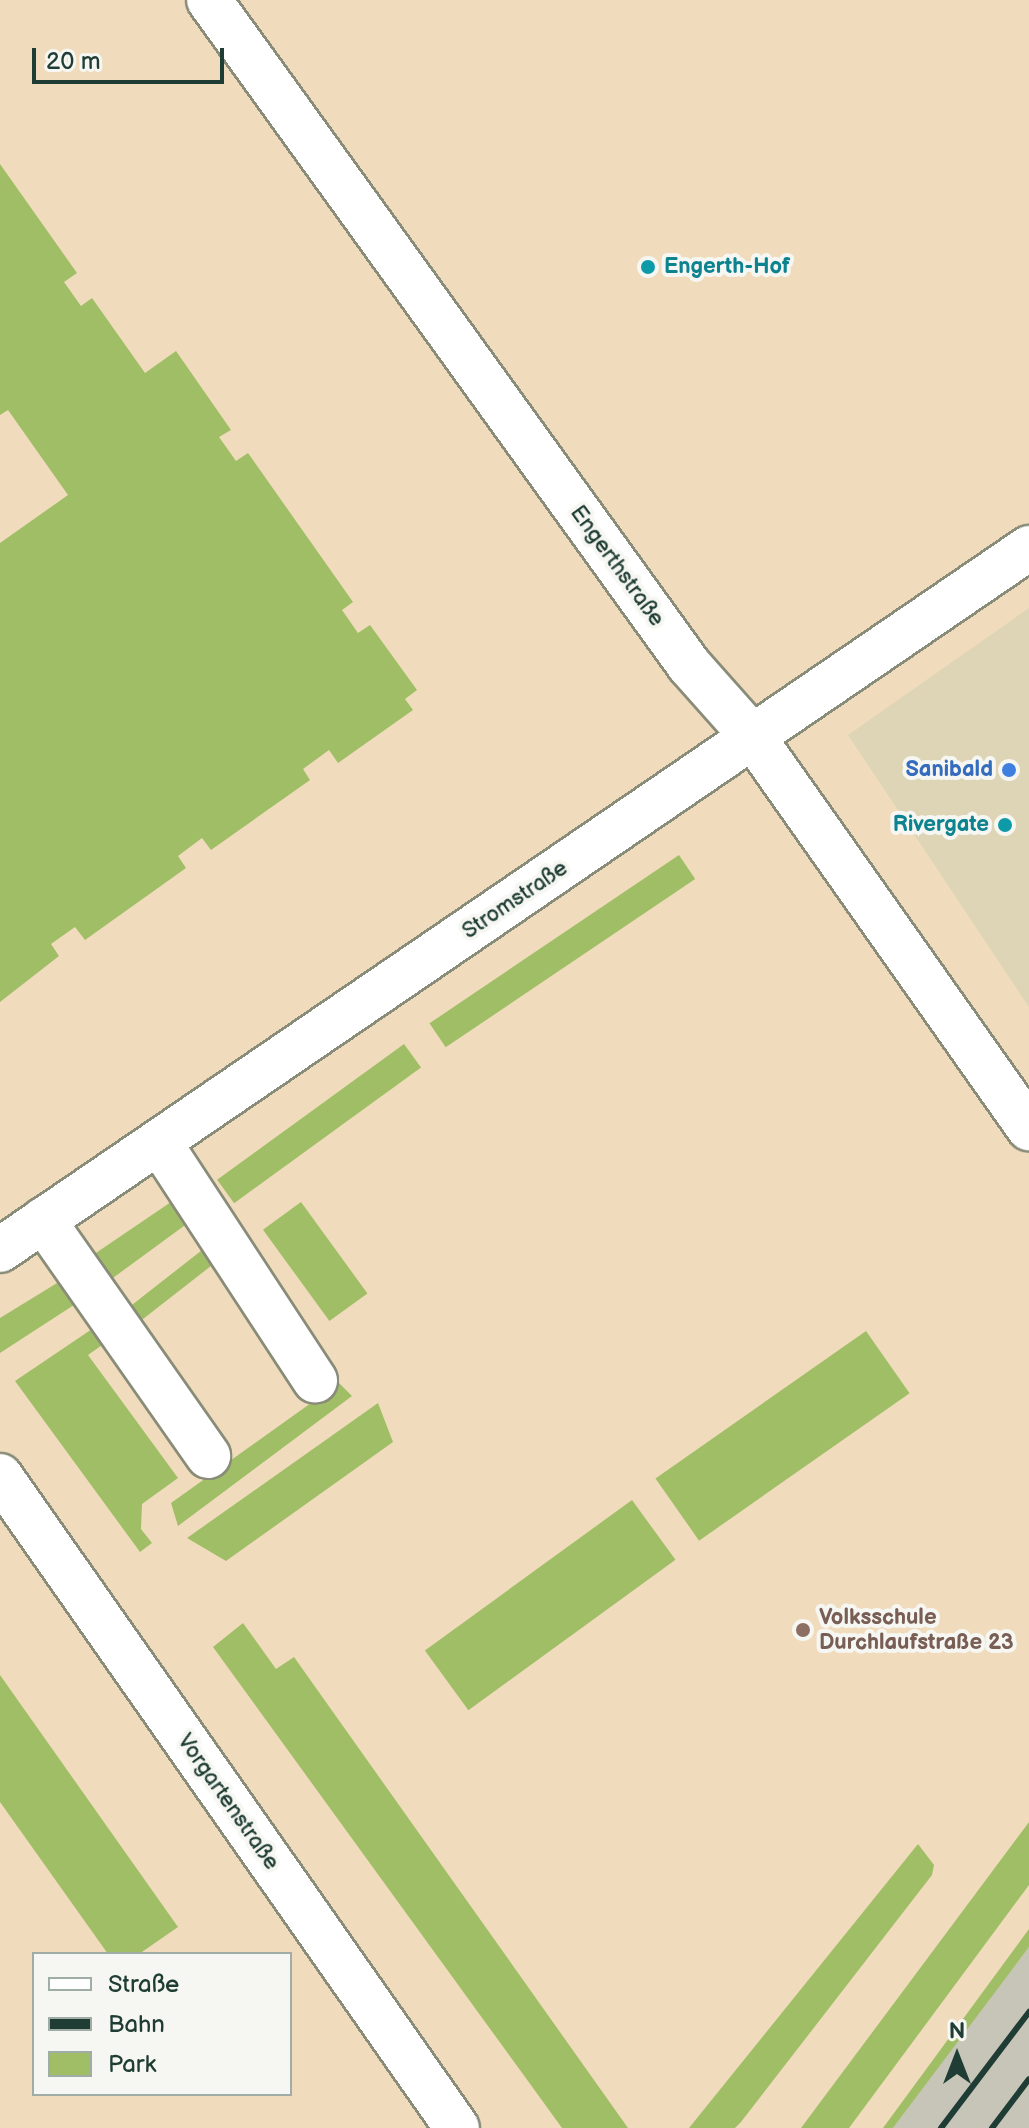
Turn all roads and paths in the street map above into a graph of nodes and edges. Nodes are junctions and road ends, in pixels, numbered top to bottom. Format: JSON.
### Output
{"nodes":[{"id":1,"x":209,"y":0,"type":"edge"},
{"id":2,"x":1029,"y":548,"type":"edge"},
{"id":3,"x":753,"y":737,"type":"junction"},
{"id":4,"x":1029,"y":1128,"type":"edge"},
{"id":5,"x":159,"y":1142,"type":"junction"},
{"id":6,"x":43,"y":1220,"type":"junction"},
{"id":7,"x":0,"y":1250,"type":"edge"},
{"id":8,"x":315,"y":1380,"type":"dead end"},
{"id":9,"x":208,"y":1456,"type":"dead end"},
{"id":10,"x":0,"y":1476,"type":"edge"},
{"id":11,"x":457,"y":2128,"type":"edge"}],
"edges":[{"from":1,"to":3,"type":"street","name":"Engerthstraße"},
{"from":2,"to":3,"type":"street","name":"Stromstraße"},
{"from":3,"to":4,"type":"street","name":"Engerthstraße"},
{"from":3,"to":5,"type":"street","name":"Stromstraße"},
{"from":5,"to":6,"type":"street","name":"Stromstraße"},
{"from":5,"to":8,"type":"street"},
{"from":6,"to":7,"type":"street","name":"Stromstraße"},
{"from":6,"to":9,"type":"street"},
{"from":10,"to":11,"type":"street","name":"Vorgartenstraße"}]}
